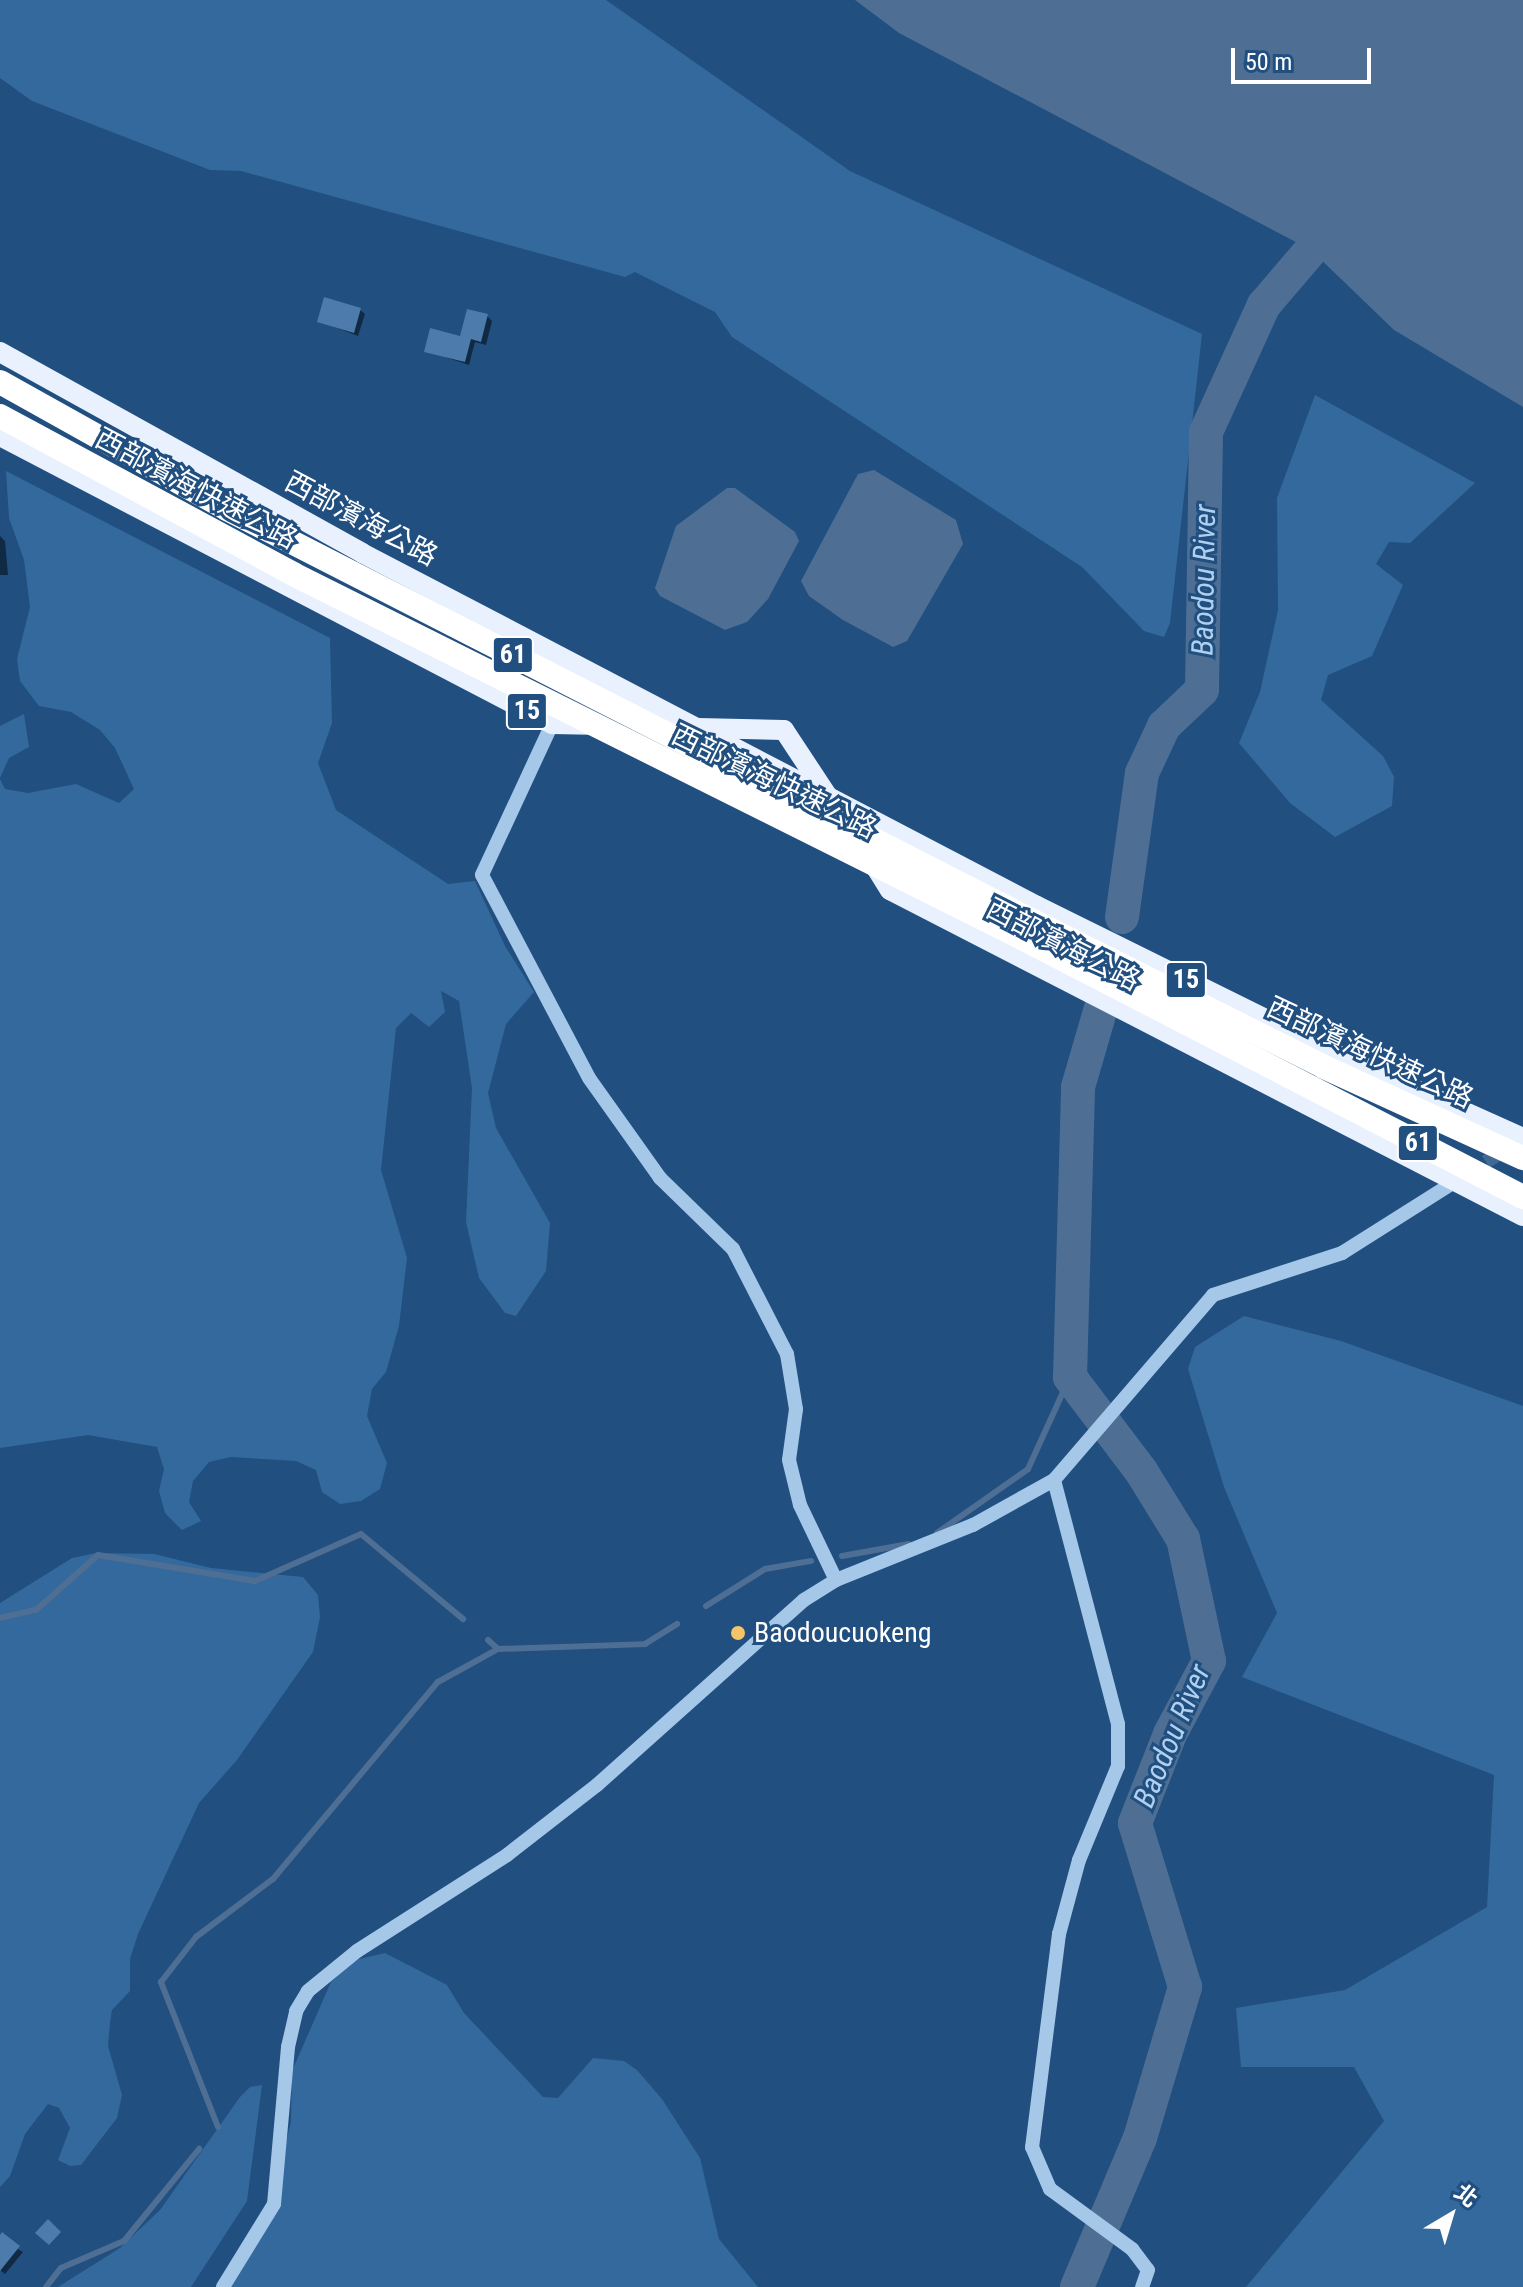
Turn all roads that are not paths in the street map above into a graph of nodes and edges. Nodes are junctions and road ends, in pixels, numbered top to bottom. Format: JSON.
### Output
{"nodes":[{"id":1,"x":0,"y":352,"type":"edge"},
{"id":2,"x":0,"y":382,"type":"edge"},
{"id":3,"x":0,"y":416,"type":"edge"},
{"id":4,"x":0,"y":436,"type":"edge"},
{"id":5,"x":552,"y":724,"type":"junction"},
{"id":6,"x":1027,"y":929,"type":"junction"},
{"id":7,"x":1319,"y":1077,"type":"junction"},
{"id":8,"x":1522,"y":1144,"type":"edge"},
{"id":9,"x":1455,"y":1182,"type":"junction"},
{"id":10,"x":1523,"y":1197,"type":"edge"},
{"id":11,"x":1523,"y":1216,"type":"edge"},
{"id":12,"x":1056,"y":1478,"type":"junction"},
{"id":13,"x":836,"y":1580,"type":"junction"},
{"id":14,"x":223,"y":2287,"type":"edge"},
{"id":15,"x":1142,"y":2287,"type":"edge"}],
"edges":[{"from":1,"to":8,"type":"main road","name":"西部濱海公路","number":"15"},
{"from":2,"to":6,"type":"highway","name":"西部濱海快速公路","number":"61"},
{"from":3,"to":6,"type":"highway","name":"西部濱海快速公路","number":"61"},
{"from":4,"to":5,"type":"main road","name":"西部濱海公路","number":"15"},
{"from":5,"to":9,"type":"main road","name":"西部濱海公路","number":"15"},
{"from":5,"to":13,"type":"street"},
{"from":6,"to":7,"type":"highway","name":"西部濱海快速公路","number":"61"},
{"from":7,"to":8,"type":"highway","name":"西部濱海快速公路","number":"61"},
{"from":7,"to":10,"type":"highway","name":"西部濱海快速公路","number":"61"},
{"from":9,"to":11,"type":"main road","name":"西部濱海公路","number":"15"},
{"from":9,"to":12,"type":"street"},
{"from":12,"to":13,"type":"street"},
{"from":12,"to":15,"type":"street"},
{"from":13,"to":14,"type":"street"}]}
